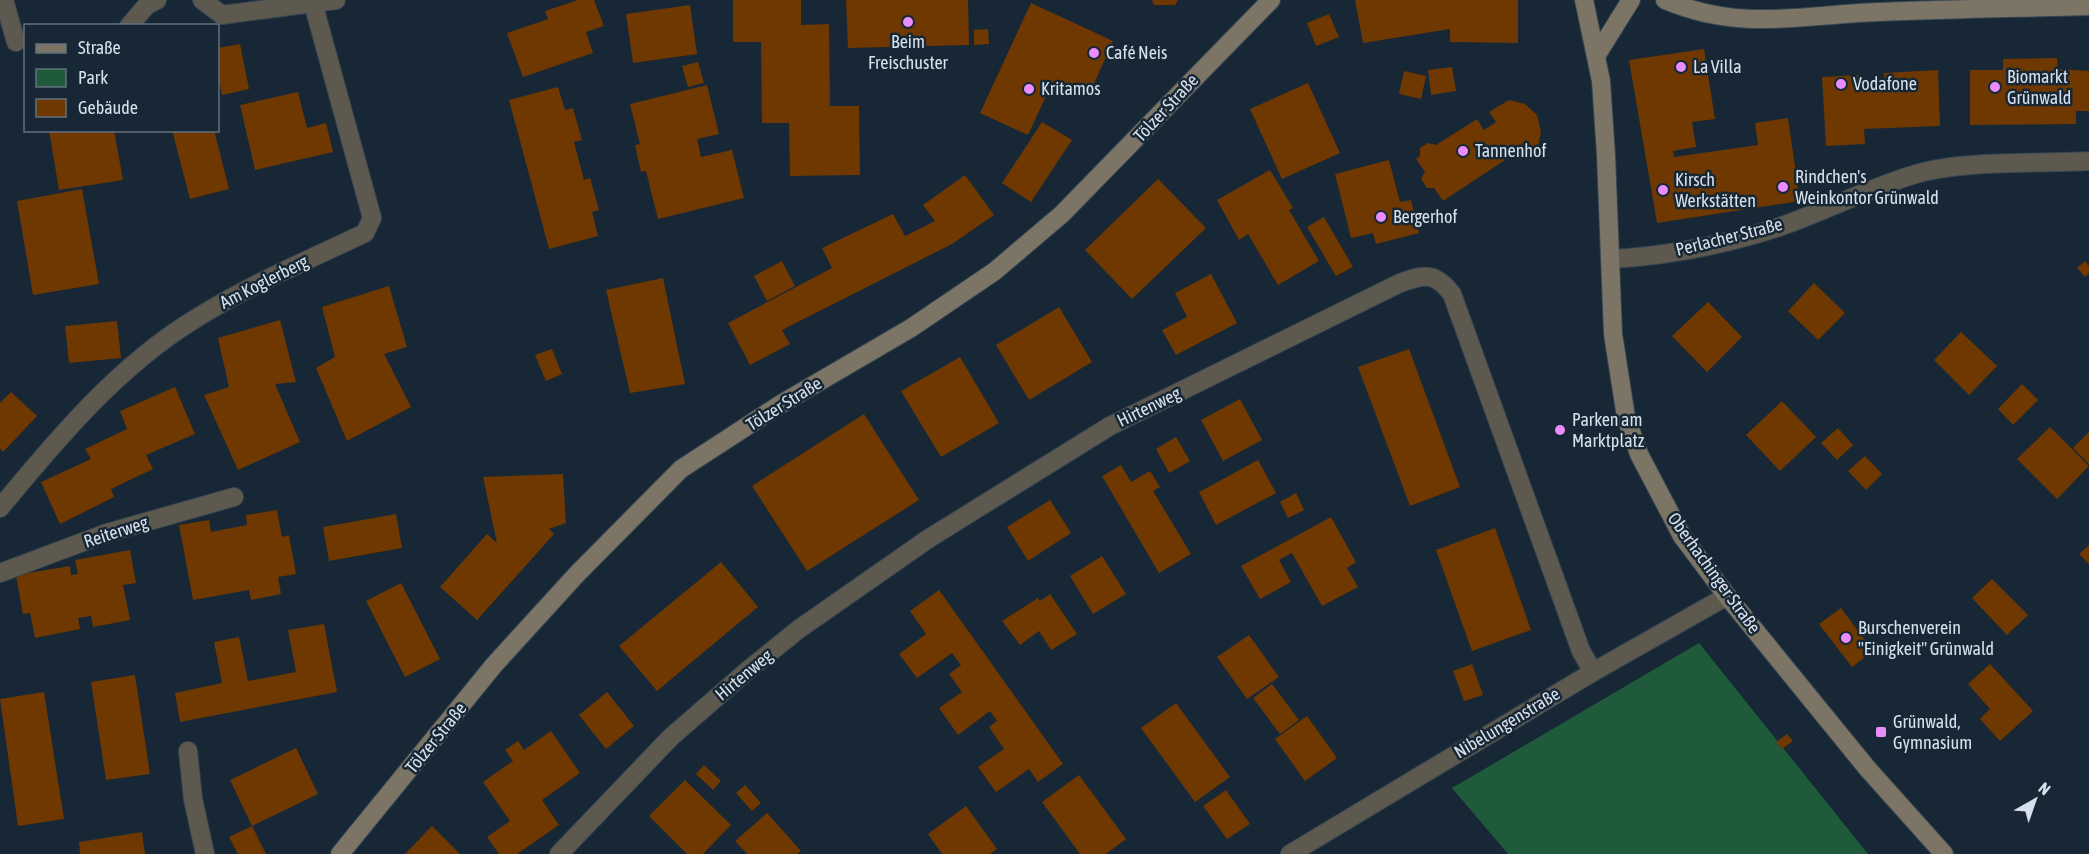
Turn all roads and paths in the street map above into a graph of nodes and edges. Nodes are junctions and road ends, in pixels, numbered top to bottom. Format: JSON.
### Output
{"nodes":[{"id":1,"x":4,"y":0,"type":"edge"},
{"id":2,"x":157,"y":0,"type":"edge"},
{"id":3,"x":202,"y":0,"type":"edge"},
{"id":4,"x":336,"y":0,"type":"edge"},
{"id":5,"x":1271,"y":0,"type":"edge"},
{"id":6,"x":1584,"y":0,"type":"edge"},
{"id":7,"x":1631,"y":0,"type":"edge"},
{"id":8,"x":1665,"y":0,"type":"edge"},
{"id":9,"x":313,"y":3,"type":"junction"},
{"id":10,"x":2089,"y":6,"type":"edge"},
{"id":11,"x":131,"y":24,"type":"edge"},
{"id":12,"x":14,"y":43,"type":"edge"},
{"id":13,"x":1596,"y":56,"type":"junction"},
{"id":14,"x":2089,"y":161,"type":"edge"},
{"id":15,"x":1611,"y":259,"type":"junction"},
{"id":16,"x":234,"y":497,"type":"dead end"},
{"id":17,"x":0,"y":508,"type":"edge"},
{"id":18,"x":0,"y":573,"type":"edge"},
{"id":19,"x":1727,"y":596,"type":"junction"},
{"id":20,"x":1593,"y":672,"type":"junction"},
{"id":21,"x":188,"y":751,"type":"dead end"},
{"id":22,"x":1937,"y":852,"type":"edge"},
{"id":23,"x":205,"y":854,"type":"edge"},
{"id":24,"x":340,"y":854,"type":"edge"},
{"id":25,"x":560,"y":854,"type":"edge"},
{"id":26,"x":1290,"y":854,"type":"edge"}],
"edges":[{"from":1,"to":12,"type":"street"},
{"from":2,"to":11,"type":"street"},
{"from":3,"to":9,"type":"street"},
{"from":4,"to":9,"type":"street"},
{"from":5,"to":24,"type":"main road","name":"Tölzer Straße"},
{"from":6,"to":13,"type":"main road","name":"Oberhachinger Straße"},
{"from":7,"to":13,"type":"main road"},
{"from":8,"to":10,"type":"main road"},
{"from":9,"to":17,"type":"street","name":"Am Koglerberg"},
{"from":13,"to":15,"type":"main road","name":"Oberhachinger Straße"},
{"from":14,"to":15,"type":"street","name":"Perlacher Straße"},
{"from":15,"to":19,"type":"main road","name":"Oberhachinger Straße"},
{"from":16,"to":18,"type":"street","name":"Reiterweg"},
{"from":19,"to":20,"type":"street","name":"Nibelungenstraße"},
{"from":19,"to":22,"type":"main road","name":"Oberhachinger Straße"},
{"from":20,"to":25,"type":"street","name":"Hirtenweg"},
{"from":20,"to":26,"type":"street","name":"Nibelungenstraße"},
{"from":21,"to":23,"type":"street"}]}
